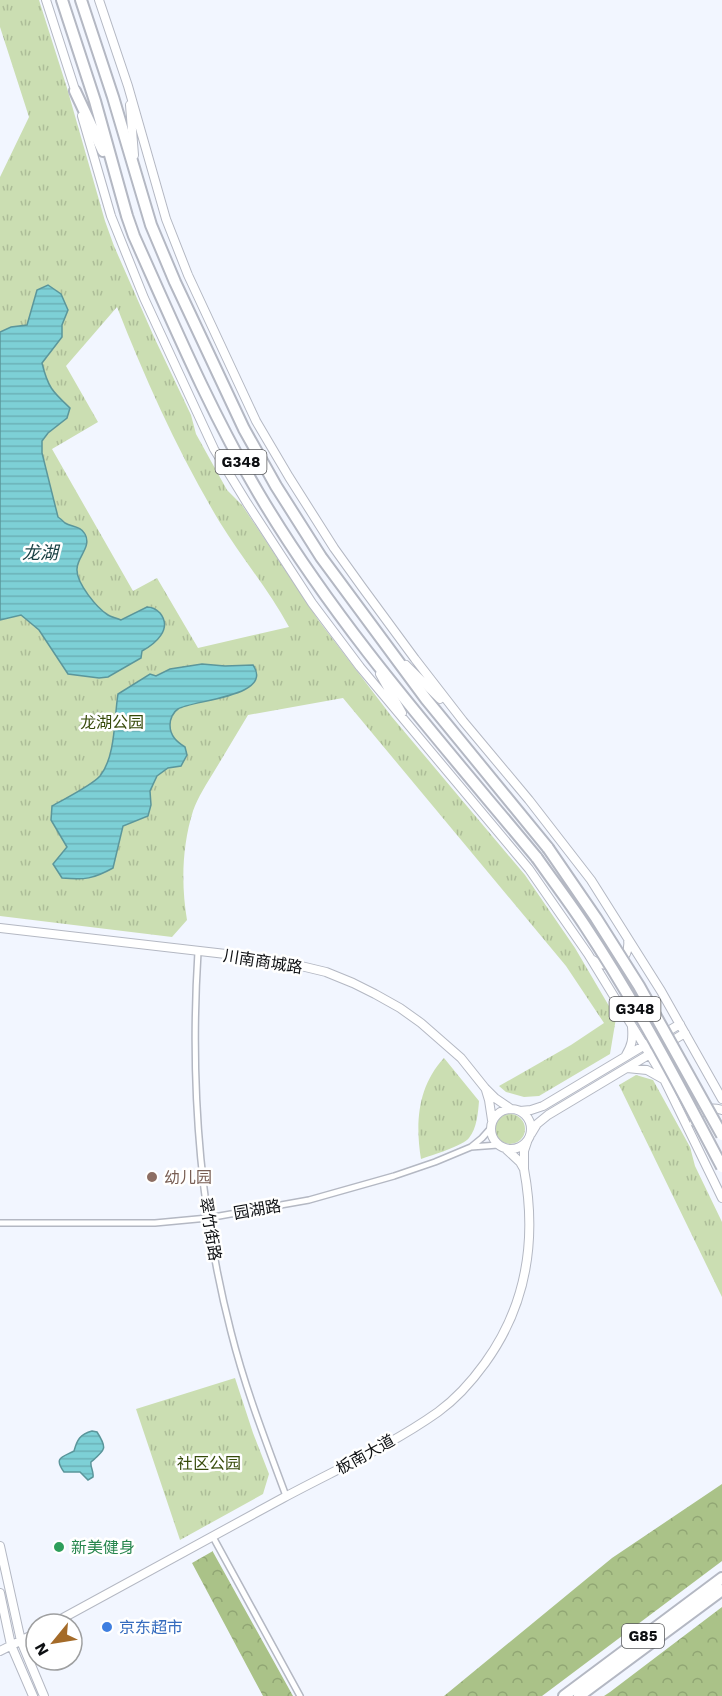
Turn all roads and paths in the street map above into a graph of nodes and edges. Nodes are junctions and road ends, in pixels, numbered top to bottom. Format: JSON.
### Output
{"nodes":[{"id":1,"x":46,"y":0,"type":"edge"},
{"id":2,"x":62,"y":0,"type":"edge"},
{"id":3,"x":81,"y":0,"type":"edge"},
{"id":4,"x":99,"y":0,"type":"edge"},
{"id":5,"x":128,"y":86,"type":"junction"},
{"id":6,"x":75,"y":91,"type":"junction"},
{"id":7,"x":135,"y":169,"type":"junction"},
{"id":8,"x":116,"y":177,"type":"junction"},
{"id":9,"x":385,"y":645,"type":"junction"},
{"id":10,"x":370,"y":657,"type":"junction"},
{"id":11,"x":463,"y":721,"type":"junction"},
{"id":12,"x":414,"y":732,"type":"junction"},
{"id":13,"x":0,"y":928,"type":"edge"},
{"id":14,"x":624,"y":932,"type":"junction"},
{"id":15,"x":198,"y":952,"type":"junction"},
{"id":16,"x":588,"y":954,"type":"junction"},
{"id":17,"x":680,"y":1024,"type":"junction"},
{"id":18,"x":632,"y":1026,"type":"junction"},
{"id":19,"x":685,"y":1033,"type":"junction"},
{"id":20,"x":645,"y":1046,"type":"junction"},
{"id":21,"x":650,"y":1054,"type":"junction"},
{"id":22,"x":625,"y":1057,"type":"junction"},
{"id":23,"x":626,"y":1068,"type":"junction"},
{"id":24,"x":665,"y":1080,"type":"junction"},
{"id":25,"x":485,"y":1088,"type":"junction"},
{"id":26,"x":722,"y":1099,"type":"edge"},
{"id":27,"x":511,"y":1109,"type":"junction"},
{"id":28,"x":722,"y":1110,"type":"edge"},
{"id":29,"x":520,"y":1111,"type":"junction"},
{"id":30,"x":491,"y":1124,"type":"junction"},
{"id":31,"x":531,"y":1134,"type":"junction"},
{"id":32,"x":722,"y":1135,"type":"edge"},
{"id":33,"x":693,"y":1138,"type":"junction"},
{"id":34,"x":526,"y":1142,"type":"junction"},
{"id":35,"x":498,"y":1145,"type":"junction"},
{"id":36,"x":471,"y":1147,"type":"junction"},
{"id":37,"x":506,"y":1149,"type":"junction"},
{"id":38,"x":722,"y":1167,"type":"edge"},
{"id":39,"x":524,"y":1169,"type":"junction"},
{"id":40,"x":722,"y":1198,"type":"edge"},
{"id":41,"x":208,"y":1218,"type":"junction"},
{"id":42,"x":0,"y":1223,"type":"edge"},
{"id":43,"x":286,"y":1496,"type":"junction"},
{"id":44,"x":213,"y":1537,"type":"junction"},
{"id":45,"x":0,"y":1546,"type":"edge"},
{"id":46,"x":722,"y":1578,"type":"edge"},
{"id":47,"x":722,"y":1590,"type":"edge"},
{"id":48,"x":0,"y":1593,"type":"edge"},
{"id":49,"x":74,"y":1612,"type":"edge"},
{"id":50,"x":24,"y":1639,"type":"edge"},
{"id":51,"x":21,"y":1641,"type":"junction"},
{"id":52,"x":11,"y":1645,"type":"junction"},
{"id":53,"x":0,"y":1652,"type":"edge"},
{"id":54,"x":33,"y":1696,"type":"edge"},
{"id":55,"x":44,"y":1696,"type":"edge"},
{"id":56,"x":300,"y":1696,"type":"edge"},
{"id":57,"x":564,"y":1696,"type":"edge"},
{"id":58,"x":579,"y":1696,"type":"edge"}],
"edges":[{"from":1,"to":6,"type":"street"},
{"from":2,"to":8,"type":"highway","number":"G348"},
{"from":3,"to":7,"type":"highway","number":"G348"},
{"from":4,"to":5,"type":"street"},
{"from":5,"to":7,"type":"street"},
{"from":5,"to":11,"type":"street"},
{"from":6,"to":8,"type":"highway"},
{"from":6,"to":12,"type":"street"},
{"from":7,"to":9,"type":"highway","number":"G348"},
{"from":8,"to":10,"type":"highway","number":"G348"},
{"from":9,"to":11,"type":"street"},
{"from":9,"to":32,"type":"highway","number":"G348","bridge":true},
{"from":10,"to":12,"type":"street"},
{"from":10,"to":38,"type":"highway","number":"G348","bridge":true},
{"from":11,"to":14,"type":"street"},
{"from":12,"to":16,"type":"street"},
{"from":13,"to":15,"type":"street","name":"川南商城路"},
{"from":14,"to":16,"type":"street"},
{"from":14,"to":17,"type":"street"},
{"from":15,"to":25,"type":"street","name":"川南商城路"},
{"from":15,"to":41,"type":"street","name":"翠竹街路"},
{"from":16,"to":18,"type":"street"},
{"from":17,"to":19,"type":"street"},
{"from":17,"to":20,"type":"street"},
{"from":18,"to":20,"type":"street"},
{"from":18,"to":22,"type":"street"},
{"from":19,"to":21,"type":"street"},
{"from":19,"to":26,"type":"street"},
{"from":20,"to":21,"type":"street"},
{"from":20,"to":22,"type":"street"},
{"from":21,"to":23,"type":"street"},
{"from":21,"to":24,"type":"street"},
{"from":22,"to":29,"type":"street"},
{"from":23,"to":24,"type":"street"},
{"from":23,"to":31,"type":"street"},
{"from":24,"to":33,"type":"street"},
{"from":25,"to":27,"type":"street","name":"川南商城路"},
{"from":25,"to":30,"type":"street"},
{"from":27,"to":29,"type":"street"},
{"from":27,"to":30,"type":"street"},
{"from":28,"to":33,"type":"street"},
{"from":29,"to":31,"type":"street"},
{"from":30,"to":35,"type":"street"},
{"from":30,"to":36,"type":"street"},
{"from":31,"to":34,"type":"street"},
{"from":33,"to":40,"type":"street"},
{"from":34,"to":37,"type":"street"},
{"from":34,"to":39,"type":"street","name":"板南大道"},
{"from":35,"to":36,"type":"street"},
{"from":35,"to":37,"type":"street"},
{"from":36,"to":41,"type":"street","name":"园湖路"},
{"from":37,"to":39,"type":"street"},
{"from":39,"to":43,"type":"street","name":"板南大道"},
{"from":41,"to":42,"type":"street","name":"园湖路"},
{"from":41,"to":43,"type":"street","name":"翠竹街路"},
{"from":43,"to":44,"type":"street","name":"板南大道"},
{"from":44,"to":49,"type":"street","name":"板南大道"},
{"from":44,"to":56,"type":"street"},
{"from":45,"to":51,"type":"street"},
{"from":46,"to":57,"type":"highway","number":"G85"},
{"from":47,"to":58,"type":"highway","number":"G85"},
{"from":48,"to":52,"type":"street"},
{"from":50,"to":51,"type":"street"},
{"from":51,"to":52,"type":"street"},
{"from":51,"to":55,"type":"street"},
{"from":52,"to":53,"type":"street"},
{"from":52,"to":54,"type":"street"}]}
